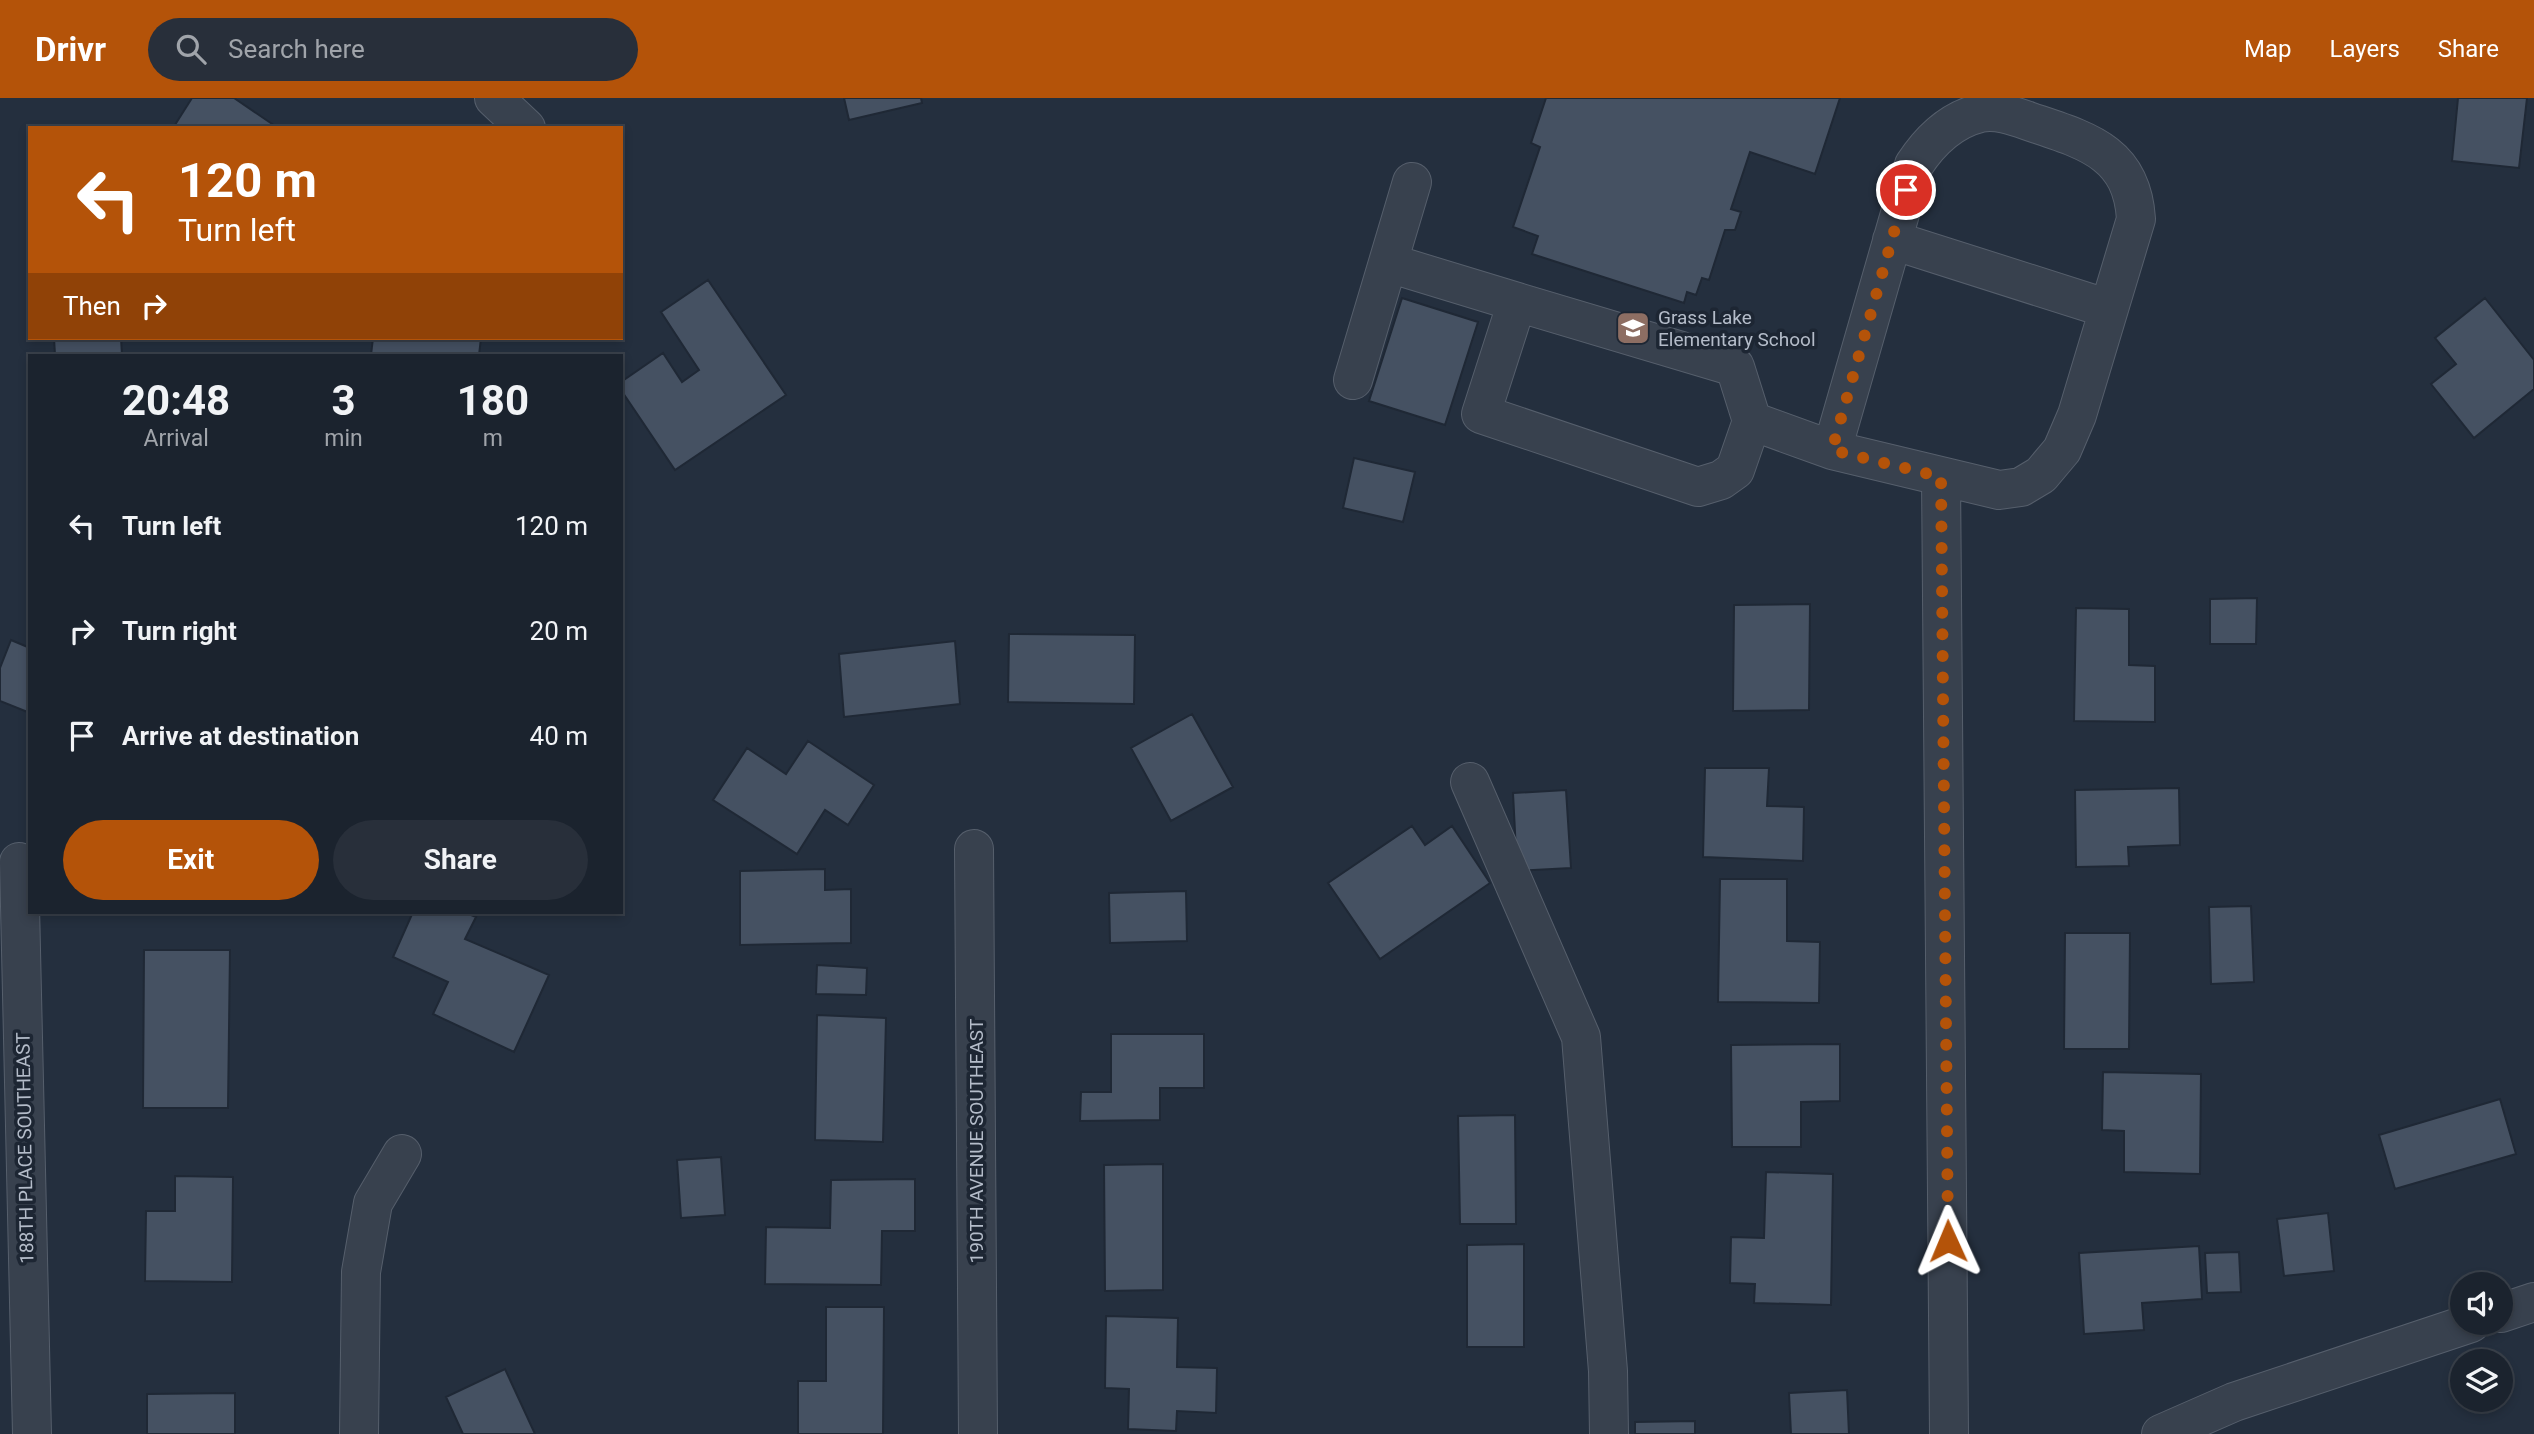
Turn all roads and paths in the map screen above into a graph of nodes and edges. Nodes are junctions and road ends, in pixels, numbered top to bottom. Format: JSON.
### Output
{"nodes":[{"id":1,"x":494,"y":98,"type":"edge"},
{"id":2,"x":524,"y":126,"type":"edge"},
{"id":3,"x":1412,"y":182,"type":"dead end"},
{"id":4,"x":1892,"y":240,"type":"junction"},
{"id":5,"x":1389,"y":263,"type":"junction"},
{"id":6,"x":1517,"y":302,"type":"junction"},
{"id":7,"x":2109,"y":309,"type":"junction"},
{"id":8,"x":1353,"y":380,"type":"dead end"},
{"id":9,"x":1752,"y":421,"type":"junction"},
{"id":10,"x":1832,"y":450,"type":"junction"},
{"id":11,"x":1941,"y":477,"type":"junction"},
{"id":12,"x":1471,"y":782,"type":"dead end"},
{"id":13,"x":974,"y":849,"type":"dead end"},
{"id":14,"x":19,"y":862,"type":"dead end"},
{"id":15,"x":402,"y":1154,"type":"dead end"},
{"id":16,"x":2534,"y":1302,"type":"edge"},
{"id":17,"x":2513,"y":1309,"type":"edge"},
{"id":18,"x":2450,"y":1331,"type":"edge"},
{"id":19,"x":2235,"y":1418,"type":"edge"},
{"id":20,"x":32,"y":1434,"type":"edge"},
{"id":21,"x":359,"y":1434,"type":"edge"},
{"id":22,"x":978,"y":1434,"type":"edge"},
{"id":23,"x":1609,"y":1434,"type":"edge"},
{"id":24,"x":1949,"y":1434,"type":"edge"},
{"id":25,"x":2161,"y":1434,"type":"edge"}],
"edges":[{"from":1,"to":2,"type":"street"},
{"from":3,"to":5,"type":"street"},
{"from":4,"to":7,"type":"street"},
{"from":4,"to":7,"type":"street"},
{"from":4,"to":10,"type":"street"},
{"from":5,"to":6,"type":"street"},
{"from":5,"to":8,"type":"street"},
{"from":6,"to":9,"type":"street"},
{"from":6,"to":9,"type":"street"},
{"from":7,"to":11,"type":"street"},
{"from":9,"to":10,"type":"street"},
{"from":10,"to":11,"type":"street"},
{"from":11,"to":24,"type":"street"},
{"from":12,"to":23,"type":"street"},
{"from":13,"to":22,"type":"street","name":"190TH AVENUE SOUTHEAST"},
{"from":14,"to":20,"type":"street","name":"188TH PLACE SOUTHEAST"},
{"from":15,"to":21,"type":"street"},
{"from":16,"to":17,"type":"street"},
{"from":18,"to":19,"type":"street"},
{"from":19,"to":25,"type":"street"}]}
